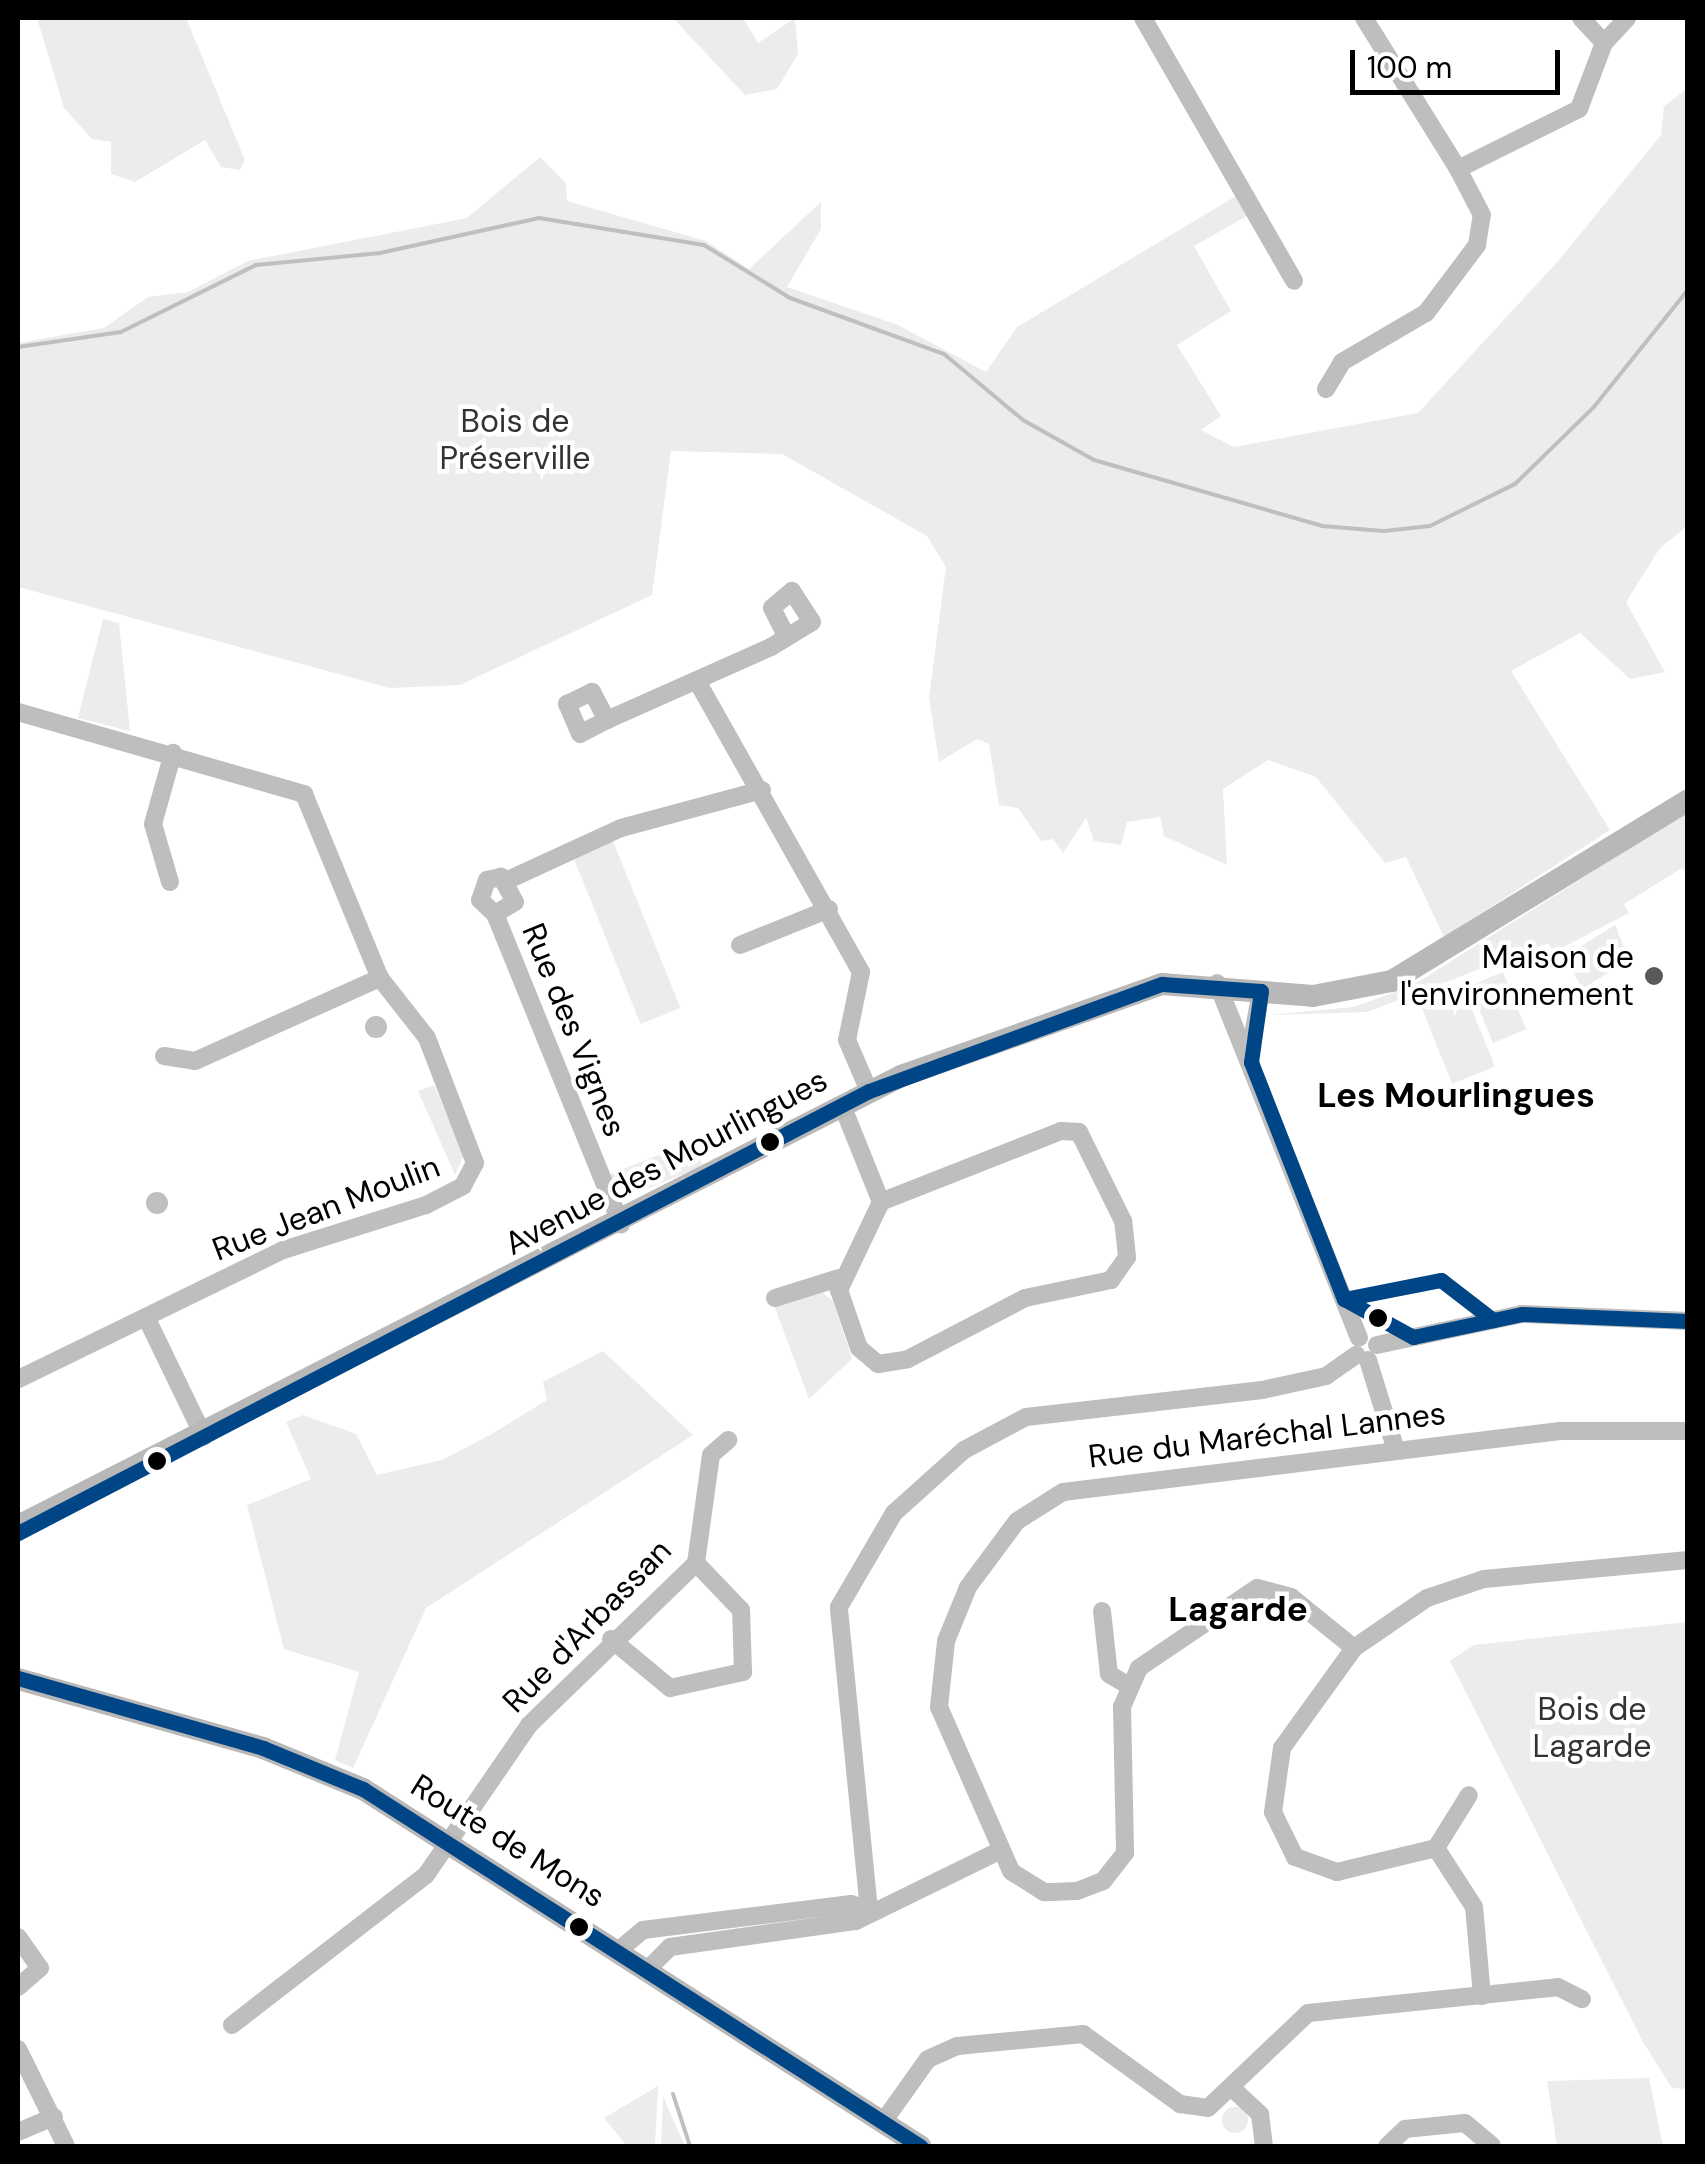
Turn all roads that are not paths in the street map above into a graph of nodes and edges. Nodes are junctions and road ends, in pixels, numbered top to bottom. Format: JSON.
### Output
{"nodes":[{"id":1,"x":1143,"y":18,"type":"edge"},
{"id":2,"x":1364,"y":18,"type":"edge"},
{"id":3,"x":1580,"y":18,"type":"edge"},
{"id":4,"x":1627,"y":18,"type":"edge"},
{"id":5,"x":1604,"y":43,"type":"junction"},
{"id":6,"x":1458,"y":169,"type":"junction"},
{"id":7,"x":1294,"y":281,"type":"dead end"},
{"id":8,"x":1326,"y":389,"type":"dead end"},
{"id":9,"x":784,"y":634,"type":"dead end"},
{"id":10,"x":696,"y":681,"type":"junction"},
{"id":11,"x":18,"y":712,"type":"edge"},
{"id":12,"x":607,"y":720,"type":"dead end"},
{"id":13,"x":173,"y":753,"type":"junction"},
{"id":14,"x":762,"y":790,"type":"junction"},
{"id":15,"x":1688,"y":800,"type":"edge"},
{"id":16,"x":508,"y":880,"type":"junction"},
{"id":17,"x":170,"y":882,"type":"dead end"},
{"id":18,"x":830,"y":909,"type":"junction"},
{"id":19,"x":496,"y":914,"type":"junction"},
{"id":20,"x":740,"y":945,"type":"dead end"},
{"id":21,"x":380,"y":978,"type":"junction"},
{"id":22,"x":1217,"y":983,"type":"junction"},
{"id":23,"x":1261,"y":992,"type":"junction"},
{"id":24,"x":164,"y":1056,"type":"dead end"},
{"id":25,"x":1251,"y":1062,"type":"junction"},
{"id":26,"x":869,"y":1091,"type":"junction"},
{"id":27,"x":842,"y":1105,"type":"junction"},
{"id":28,"x":881,"y":1202,"type":"junction"},
{"id":29,"x":621,"y":1224,"type":"junction"},
{"id":30,"x":839,"y":1278,"type":"junction"},
{"id":31,"x":774,"y":1298,"type":"dead end"},
{"id":32,"x":146,"y":1317,"type":"junction"},
{"id":33,"x":1688,"y":1321,"type":"edge"},
{"id":34,"x":1365,"y":1349,"type":"junction"},
{"id":35,"x":18,"y":1379,"type":"edge"},
{"id":36,"x":1688,"y":1431,"type":"edge"},
{"id":37,"x":204,"y":1436,"type":"junction"},
{"id":38,"x":728,"y":1440,"type":"dead end"},
{"id":39,"x":1395,"y":1448,"type":"junction"},
{"id":40,"x":72,"y":1503,"type":"junction"},
{"id":41,"x":18,"y":1526,"type":"edge"},
{"id":42,"x":18,"y":1539,"type":"edge"},
{"id":43,"x":1688,"y":1560,"type":"edge"},
{"id":44,"x":696,"y":1563,"type":"junction"},
{"id":45,"x":1102,"y":1611,"type":"dead end"},
{"id":46,"x":611,"y":1639,"type":"junction"},
{"id":47,"x":1354,"y":1648,"type":"junction"},
{"id":48,"x":18,"y":1678,"type":"edge"},
{"id":49,"x":1127,"y":1684,"type":"junction"},
{"id":50,"x":1469,"y":1796,"type":"dead end"},
{"id":51,"x":454,"y":1844,"type":"junction"},
{"id":52,"x":1436,"y":1848,"type":"junction"},
{"id":53,"x":999,"y":1851,"type":"junction"},
{"id":54,"x":869,"y":1910,"type":"junction"},
{"id":55,"x":18,"y":1937,"type":"edge"},
{"id":56,"x":620,"y":1950,"type":"junction"},
{"id":57,"x":648,"y":1968,"type":"junction"},
{"id":58,"x":18,"y":1987,"type":"edge"},
{"id":59,"x":1482,"y":1996,"type":"junction"},
{"id":60,"x":1582,"y":1999,"type":"dead end"},
{"id":61,"x":232,"y":2025,"type":"dead end"},
{"id":62,"x":18,"y":2049,"type":"edge"},
{"id":63,"x":1233,"y":2090,"type":"junction"},
{"id":64,"x":54,"y":2118,"type":"junction"},
{"id":65,"x":883,"y":2122,"type":"junction"},
{"id":66,"x":18,"y":2132,"type":"edge"},
{"id":67,"x":66,"y":2146,"type":"edge"},
{"id":68,"x":920,"y":2146,"type":"edge"},
{"id":69,"x":1264,"y":2146,"type":"edge"},
{"id":70,"x":1387,"y":2146,"type":"edge"},
{"id":71,"x":1492,"y":2146,"type":"edge"}],
"edges":[{"from":1,"to":7,"type":"street"},
{"from":2,"to":6,"type":"street"},
{"from":3,"to":5,"type":"street"},
{"from":4,"to":5,"type":"street"},
{"from":5,"to":6,"type":"street"},
{"from":6,"to":8,"type":"street"},
{"from":9,"to":10,"type":"street"},
{"from":10,"to":12,"type":"street"},
{"from":10,"to":14,"type":"street"},
{"from":11,"to":13,"type":"street"},
{"from":13,"to":17,"type":"street"},
{"from":13,"to":21,"type":"street","name":"Rue Jean Moulin"},
{"from":14,"to":16,"type":"street","name":"Rue des Vignes"},
{"from":14,"to":18,"type":"street"},
{"from":15,"to":23,"type":"street","name":"Avenue des Mourlingues"},
{"from":16,"to":19,"type":"street","name":"Rue des Vignes"},
{"from":16,"to":19,"type":"street","name":"Rue des Vignes"},
{"from":18,"to":20,"type":"street"},
{"from":18,"to":26,"type":"street"},
{"from":19,"to":29,"type":"street","name":"Rue des Vignes"},
{"from":21,"to":24,"type":"street"},
{"from":21,"to":32,"type":"street","name":"Rue Jean Moulin"},
{"from":22,"to":23,"type":"street","name":"Avenue des Mourlingues"},
{"from":22,"to":25,"type":"street"},
{"from":22,"to":26,"type":"street","name":"Avenue des Mourlingues"},
{"from":23,"to":25,"type":"street"},
{"from":25,"to":34,"type":"street"},
{"from":26,"to":27,"type":"street","name":"Avenue des Mourlingues"},
{"from":27,"to":28,"type":"street"},
{"from":27,"to":29,"type":"street","name":"Avenue des Mourlingues"},
{"from":28,"to":30,"type":"street"},
{"from":28,"to":30,"type":"street"},
{"from":29,"to":37,"type":"street","name":"Avenue des Mourlingues"},
{"from":30,"to":31,"type":"street"},
{"from":32,"to":35,"type":"street","name":"Rue Jean Moulin"},
{"from":32,"to":37,"type":"street"},
{"from":33,"to":34,"type":"street"},
{"from":34,"to":39,"type":"street"},
{"from":34,"to":54,"type":"street"},
{"from":36,"to":39,"type":"street","name":"Rue du Maréchal Lannes"},
{"from":37,"to":40,"type":"street","name":"Avenue des Mourlingues"},
{"from":38,"to":44,"type":"street","name":"Rue d'Arbassan"},
{"from":39,"to":53,"type":"street","name":"Rue du Maréchal Lannes"},
{"from":40,"to":41,"type":"street","name":"Avenue des Mourlingues"},
{"from":40,"to":42,"type":"street","name":"Avenue des Mourlingues"},
{"from":43,"to":47,"type":"street"},
{"from":44,"to":46,"type":"street","name":"Rue d'Arbassan"},
{"from":44,"to":46,"type":"street"},
{"from":45,"to":49,"type":"street","name":"Rue du Maréchal Lannes"},
{"from":46,"to":51,"type":"street","name":"Rue d'Arbassan"},
{"from":47,"to":49,"type":"street"},
{"from":47,"to":52,"type":"street"},
{"from":48,"to":51,"type":"street","name":"Route de Mons"},
{"from":49,"to":53,"type":"street","name":"Rue du Maréchal Lannes"},
{"from":50,"to":52,"type":"street"},
{"from":51,"to":56,"type":"street","name":"Route de Mons"},
{"from":51,"to":61,"type":"street","name":"Rue d'Arbassan"},
{"from":52,"to":59,"type":"street"},
{"from":53,"to":54,"type":"street"},
{"from":54,"to":56,"type":"street"},
{"from":54,"to":57,"type":"street"},
{"from":55,"to":58,"type":"street"},
{"from":56,"to":57,"type":"street","name":"Route de Mons"},
{"from":57,"to":65,"type":"street","name":"Route de Mons"},
{"from":59,"to":60,"type":"street"},
{"from":59,"to":63,"type":"street"},
{"from":62,"to":64,"type":"street"},
{"from":63,"to":65,"type":"street"},
{"from":63,"to":69,"type":"street"},
{"from":64,"to":66,"type":"street"},
{"from":64,"to":67,"type":"street"},
{"from":65,"to":68,"type":"street","name":"Route de Mons"},
{"from":70,"to":71,"type":"street"}]}
